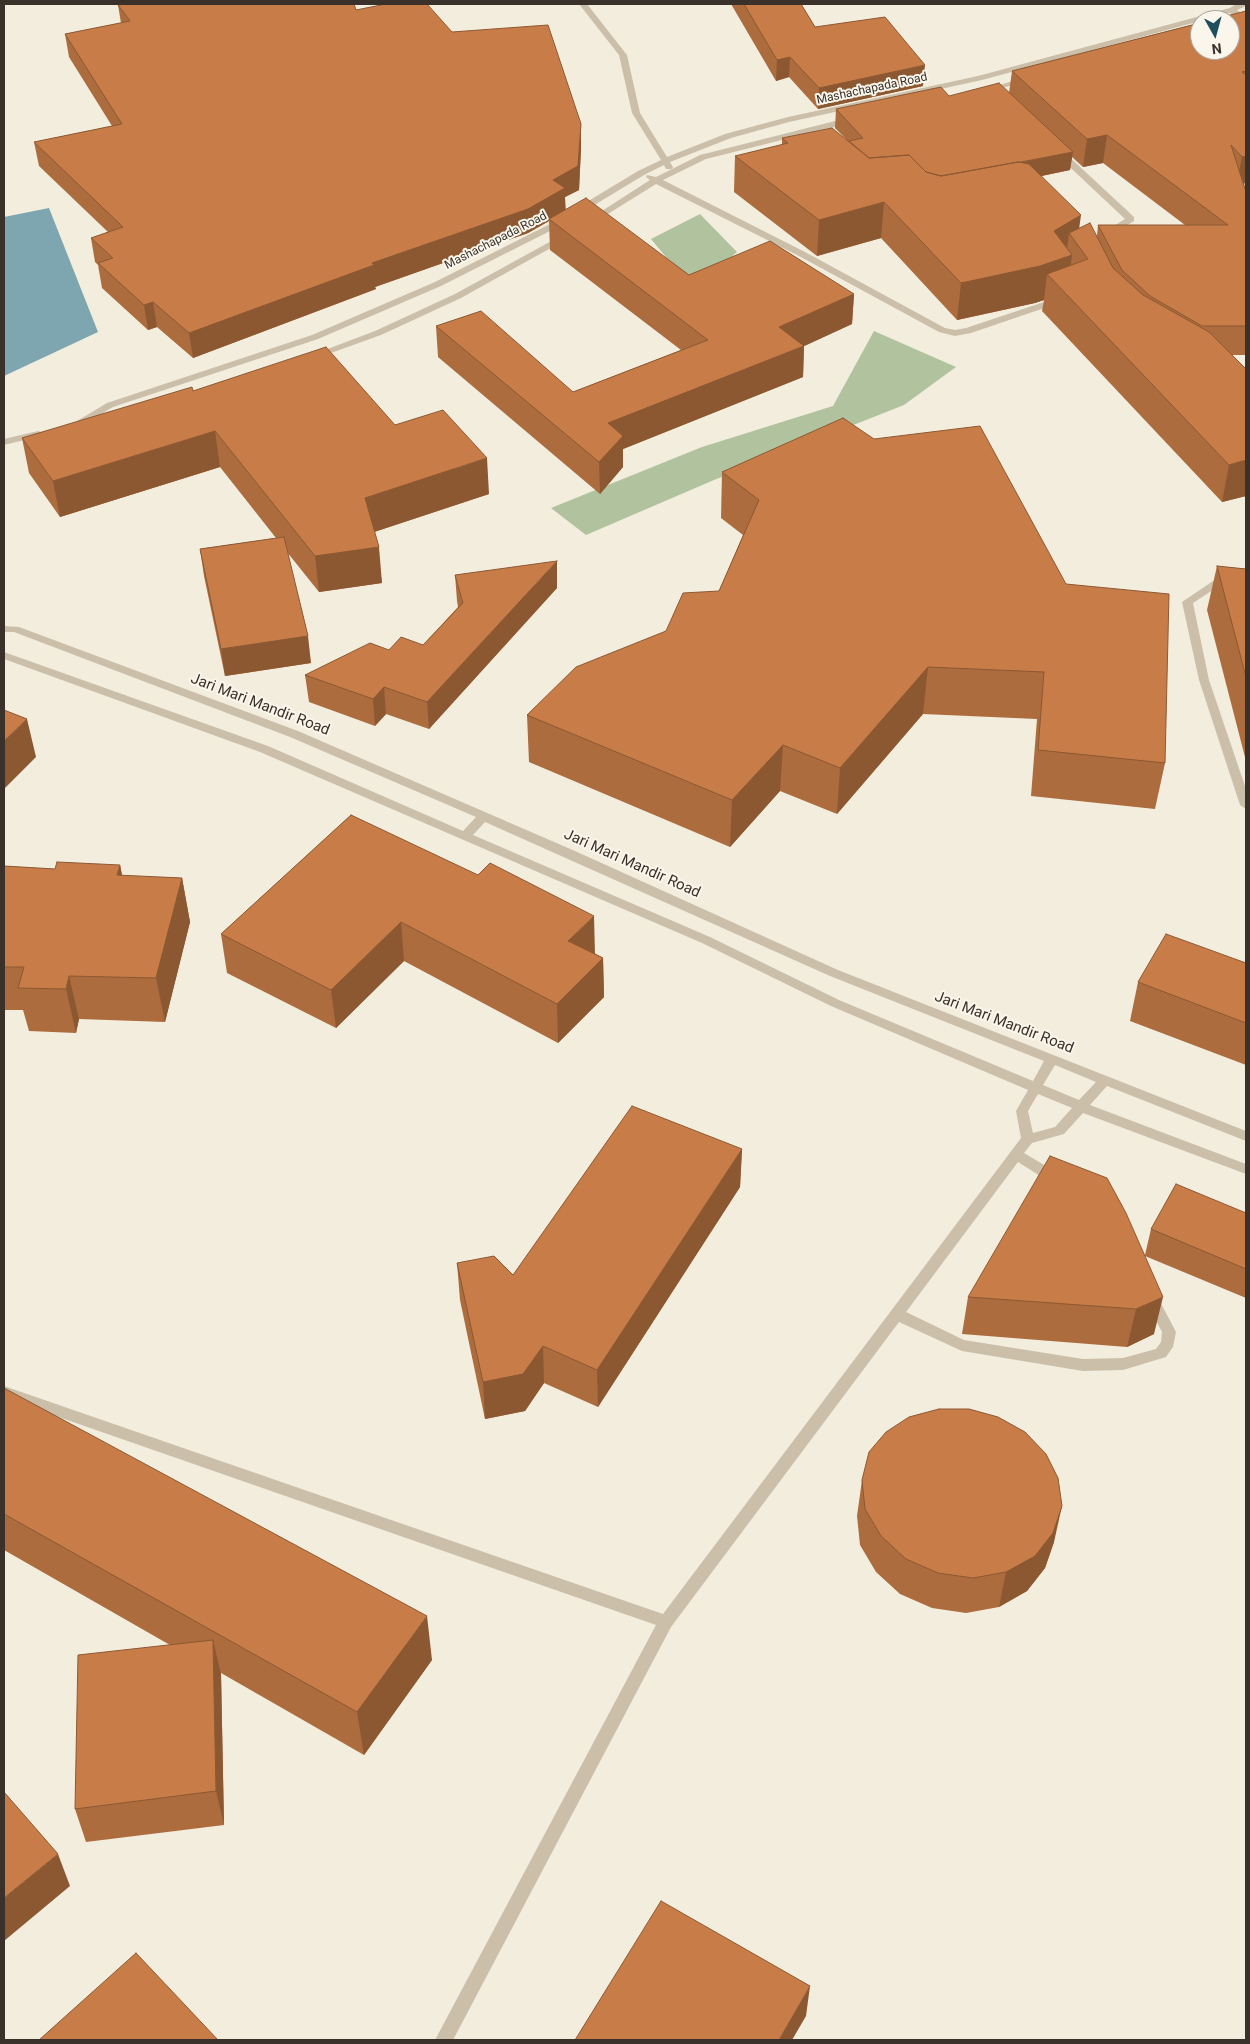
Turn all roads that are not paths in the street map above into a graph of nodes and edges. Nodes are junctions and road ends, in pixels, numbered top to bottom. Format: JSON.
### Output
{"nodes":[{"id":1,"x":583,"y":4,"type":"edge"},
{"id":2,"x":1244,"y":4,"type":"edge"},
{"id":3,"x":1233,"y":10,"type":"edge"},
{"id":4,"x":1190,"y":22,"type":"edge"},
{"id":5,"x":1036,"y":76,"type":"edge"},
{"id":6,"x":979,"y":78,"type":"junction"},
{"id":7,"x":858,"y":118,"type":"edge"},
{"id":8,"x":788,"y":120,"type":"junction"},
{"id":9,"x":801,"y":131,"type":"junction"},
{"id":10,"x":813,"y":141,"type":"edge"},
{"id":11,"x":1054,"y":148,"type":"edge"},
{"id":12,"x":664,"y":161,"type":"junction"},
{"id":13,"x":641,"y":172,"type":"junction"},
{"id":14,"x":673,"y":172,"type":"junction"},
{"id":15,"x":656,"y":180,"type":"junction"},
{"id":16,"x":1100,"y":238,"type":"edge"},
{"id":17,"x":438,"y":284,"type":"junction"},
{"id":18,"x":458,"y":296,"type":"junction"},
{"id":19,"x":1065,"y":299,"type":"edge"},
{"id":20,"x":315,"y":336,"type":"junction"},
{"id":21,"x":334,"y":349,"type":"junction"},
{"id":22,"x":307,"y":359,"type":"edge"},
{"id":23,"x":101,"y":420,"type":"edge"},
{"id":24,"x":84,"y":422,"type":"junction"},
{"id":25,"x":66,"y":427,"type":"edge"},
{"id":26,"x":49,"y":431,"type":"edge"},
{"id":27,"x":4,"y":442,"type":"edge"},
{"id":28,"x":1246,"y":582,"type":"edge"},
{"id":29,"x":4,"y":628,"type":"edge"},
{"id":30,"x":4,"y":655,"type":"edge"},
{"id":31,"x":1246,"y":805,"type":"edge"},
{"id":32,"x":484,"y":816,"type":"junction"},
{"id":33,"x":465,"y":836,"type":"junction"},
{"id":34,"x":1052,"y":1059,"type":"junction"},
{"id":35,"x":1105,"y":1080,"type":"junction"},
{"id":36,"x":1036,"y":1087,"type":"junction"},
{"id":37,"x":1082,"y":1107,"type":"junction"},
{"id":38,"x":1246,"y":1136,"type":"edge"},
{"id":39,"x":1028,"y":1139,"type":"junction"},
{"id":40,"x":1015,"y":1154,"type":"junction"},
{"id":41,"x":1246,"y":1169,"type":"edge"},
{"id":42,"x":1066,"y":1184,"type":"edge"},
{"id":43,"x":1147,"y":1288,"type":"edge"},
{"id":44,"x":896,"y":1314,"type":"junction"},
{"id":45,"x":4,"y":1392,"type":"edge"},
{"id":46,"x":666,"y":1622,"type":"junction"},
{"id":47,"x":444,"y":2040,"type":"edge"}],
"edges":[{"from":1,"to":12,"type":"street"},
{"from":2,"to":3,"type":"street","name":"Mashachapada Road"},
{"from":4,"to":6,"type":"street","name":"Mashachapada Road"},
{"from":5,"to":6,"type":"street"},
{"from":6,"to":8,"type":"street","name":"Mashachapada Road"},
{"from":7,"to":9,"type":"street"},
{"from":8,"to":9,"type":"street"},
{"from":8,"to":12,"type":"street","name":"Mashachapada Road"},
{"from":9,"to":10,"type":"street"},
{"from":9,"to":14,"type":"street"},
{"from":11,"to":16,"type":"street"},
{"from":12,"to":13,"type":"street","name":"Mashachapada Road"},
{"from":12,"to":14,"type":"street"},
{"from":13,"to":15,"type":"street"},
{"from":13,"to":17,"type":"street","name":"Mashachapada Road"},
{"from":14,"to":15,"type":"street"},
{"from":15,"to":18,"type":"street"},
{"from":15,"to":19,"type":"street"},
{"from":17,"to":18,"type":"street"},
{"from":17,"to":20,"type":"street","name":"Mashachapada Road"},
{"from":18,"to":21,"type":"street"},
{"from":20,"to":21,"type":"street"},
{"from":20,"to":24,"type":"street","name":"Mashachapada Road"},
{"from":21,"to":22,"type":"street"},
{"from":23,"to":24,"type":"street"},
{"from":24,"to":25,"type":"street","name":"Mashachapada Road"},
{"from":26,"to":27,"type":"street"},
{"from":28,"to":31,"type":"street"},
{"from":29,"to":32,"type":"street","name":"Jari Mari Mandir Road"},
{"from":30,"to":33,"type":"street"},
{"from":32,"to":33,"type":"street"},
{"from":32,"to":34,"type":"street","name":"Jari Mari Mandir Road"},
{"from":33,"to":36,"type":"street"},
{"from":34,"to":35,"type":"street","name":"Jari Mari Mandir Road"},
{"from":34,"to":36,"type":"street"},
{"from":35,"to":37,"type":"street"},
{"from":35,"to":38,"type":"street","name":"Jari Mari Mandir Road"},
{"from":36,"to":37,"type":"street"},
{"from":36,"to":39,"type":"street"},
{"from":37,"to":39,"type":"street"},
{"from":37,"to":41,"type":"street"},
{"from":39,"to":40,"type":"street"},
{"from":40,"to":42,"type":"street"},
{"from":40,"to":44,"type":"street"},
{"from":43,"to":44,"type":"street"},
{"from":44,"to":46,"type":"street"},
{"from":45,"to":46,"type":"street"},
{"from":46,"to":47,"type":"street"}]}
